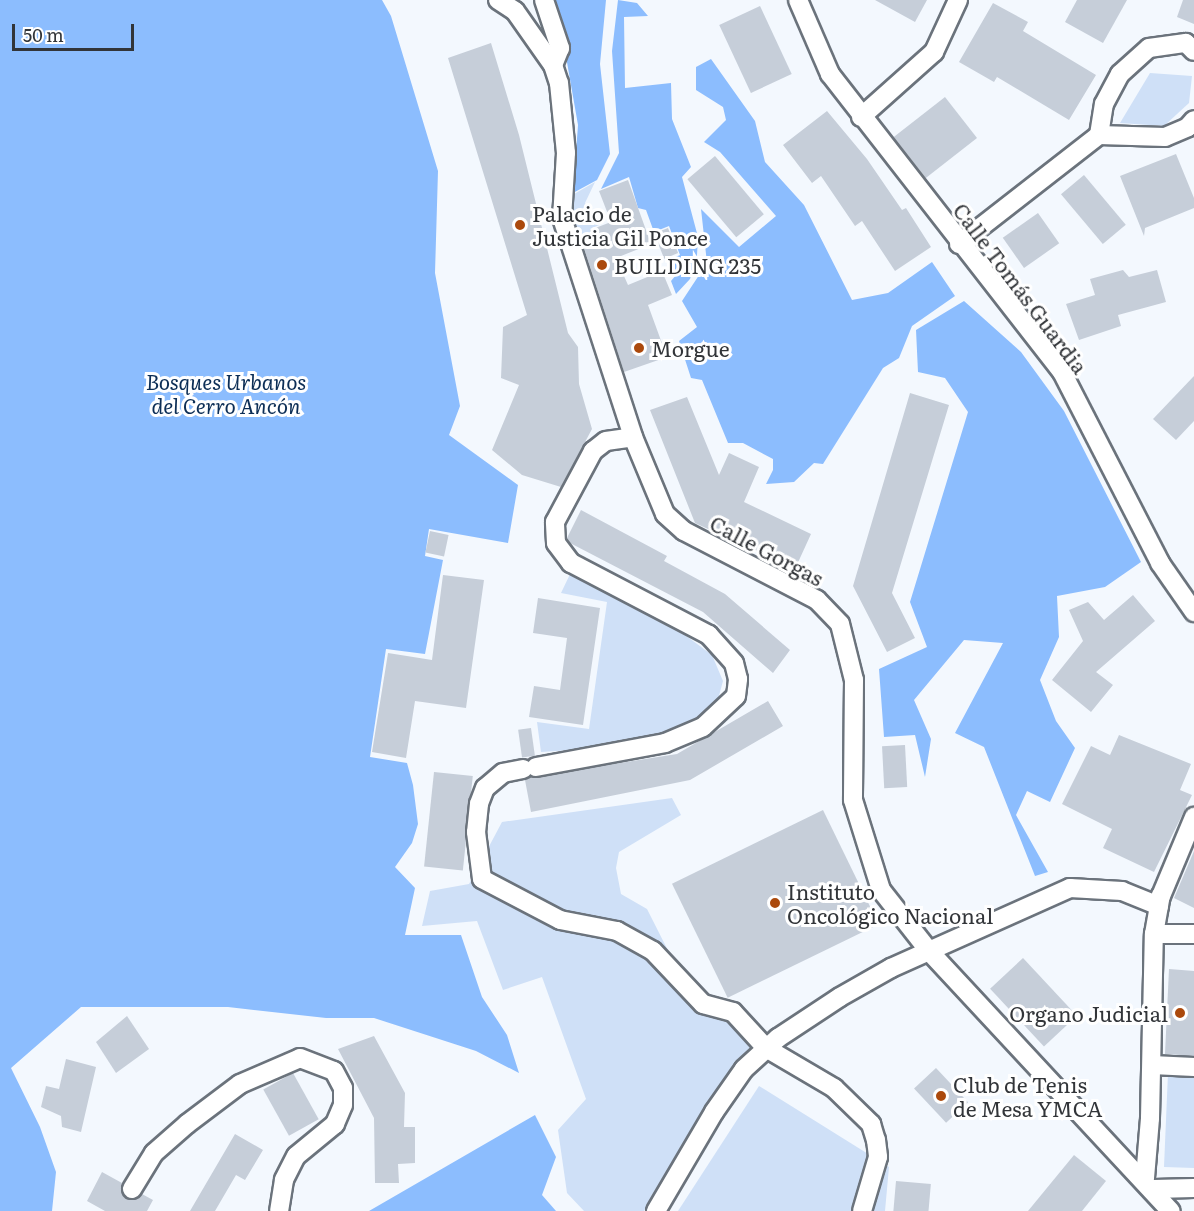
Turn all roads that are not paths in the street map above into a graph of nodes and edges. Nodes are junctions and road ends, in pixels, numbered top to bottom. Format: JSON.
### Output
{"nodes":[{"id":1,"x":498,"y":0,"type":"edge"},
{"id":2,"x":544,"y":0,"type":"edge"},
{"id":3,"x":798,"y":0,"type":"edge"},
{"id":4,"x":958,"y":0,"type":"edge"},
{"id":5,"x":1194,"y":51,"type":"edge"},
{"id":6,"x":553,"y":65,"type":"junction"},
{"id":7,"x":861,"y":117,"type":"junction"},
{"id":8,"x":1194,"y":120,"type":"edge"},
{"id":9,"x":1100,"y":135,"type":"junction"},
{"id":10,"x":960,"y":244,"type":"junction"},
{"id":11,"x":633,"y":437,"type":"junction"},
{"id":12,"x":1194,"y":612,"type":"edge"},
{"id":13,"x":1194,"y":818,"type":"edge"},
{"id":14,"x":1159,"y":906,"type":"junction"},
{"id":15,"x":1154,"y":934,"type":"junction"},
{"id":16,"x":1194,"y":934,"type":"edge"},
{"id":17,"x":929,"y":951,"type":"junction"},
{"id":18,"x":766,"y":1048,"type":"junction"},
{"id":19,"x":1152,"y":1065,"type":"junction"},
{"id":20,"x":1194,"y":1067,"type":"edge"},
{"id":21,"x":1150,"y":1184,"type":"junction"},
{"id":22,"x":1194,"y":1188,"type":"edge"},
{"id":23,"x":132,"y":1189,"type":"dead end"},
{"id":24,"x":279,"y":1211,"type":"edge"},
{"id":25,"x":656,"y":1211,"type":"edge"},
{"id":26,"x":862,"y":1211,"type":"edge"},
{"id":27,"x":1171,"y":1211,"type":"edge"}],
"edges":[{"from":1,"to":6,"type":"street","name":"Calle Gorgas"},
{"from":2,"to":6,"type":"street"},
{"from":3,"to":7,"type":"street","name":"Calle Tomás Guardia"},
{"from":4,"to":7,"type":"street"},
{"from":5,"to":9,"type":"street"},
{"from":6,"to":11,"type":"street","name":"Calle Gorgas"},
{"from":7,"to":10,"type":"street","name":"Calle Tomás Guardia"},
{"from":8,"to":9,"type":"street"},
{"from":9,"to":10,"type":"street"},
{"from":10,"to":12,"type":"street","name":"Calle Tomás Guardia"},
{"from":11,"to":17,"type":"street","name":"Calle Gorgas"},
{"from":11,"to":18,"type":"street"},
{"from":13,"to":14,"type":"street"},
{"from":14,"to":15,"type":"street"},
{"from":14,"to":17,"type":"street"},
{"from":15,"to":16,"type":"street"},
{"from":15,"to":19,"type":"street"},
{"from":17,"to":18,"type":"street"},
{"from":17,"to":21,"type":"street","name":"Calle Gorgas"},
{"from":18,"to":25,"type":"street"},
{"from":18,"to":26,"type":"street"},
{"from":19,"to":20,"type":"street"},
{"from":19,"to":21,"type":"street"},
{"from":21,"to":22,"type":"street"},
{"from":21,"to":27,"type":"street","name":"Calle Gorgas"},
{"from":23,"to":24,"type":"street"}]}
